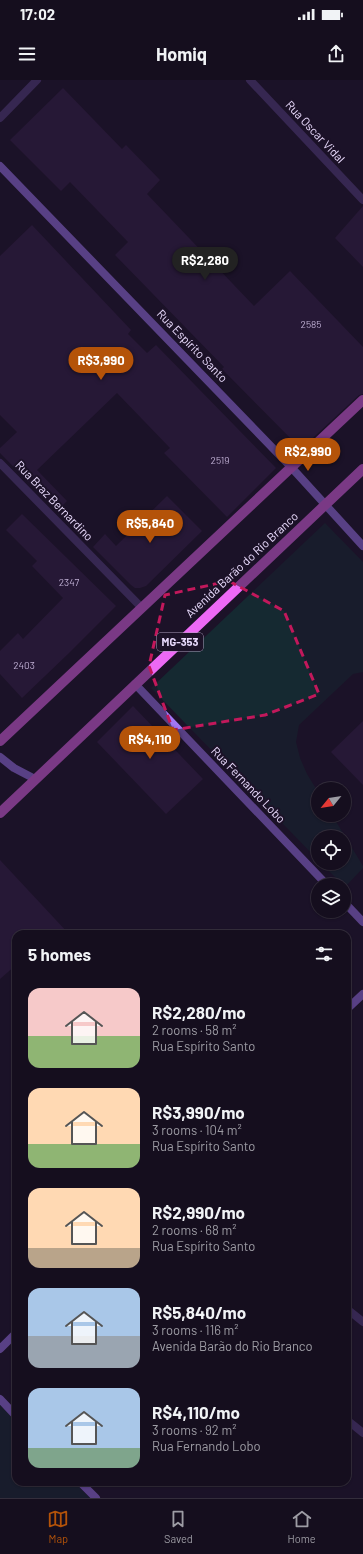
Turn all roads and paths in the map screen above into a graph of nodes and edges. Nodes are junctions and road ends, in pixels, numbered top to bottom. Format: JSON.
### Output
{"nodes":[{"id":1,"x":37,"y":80,"type":"edge"},
{"id":2,"x":250,"y":80,"type":"edge"},
{"id":3,"x":0,"y":118,"type":"edge"},
{"id":4,"x":0,"y":166,"type":"edge"},
{"id":5,"x":363,"y":200,"type":"edge"},
{"id":6,"x":363,"y":400,"type":"edge"},
{"id":7,"x":0,"y":463,"type":"edge"},
{"id":8,"x":291,"y":468,"type":"junction"},
{"id":9,"x":363,"y":469,"type":"edge"},
{"id":10,"x":324,"y":505,"type":"junction"},
{"id":11,"x":363,"y":546,"type":"edge"},
{"id":12,"x":142,"y":608,"type":"junction"},
{"id":13,"x":135,"y":684,"type":"junction"},
{"id":14,"x":0,"y":741,"type":"edge"},
{"id":15,"x":0,"y":757,"type":"edge"},
{"id":16,"x":35,"y":779,"type":"junction"},
{"id":17,"x":0,"y":813,"type":"edge"},
{"id":18,"x":321,"y":878,"type":"edge"},
{"id":19,"x":351,"y":909,"type":"edge"},
{"id":20,"x":363,"y":922,"type":"edge"},
{"id":21,"x":363,"y":994,"type":"edge"},
{"id":22,"x":351,"y":1005,"type":"edge"},
{"id":23,"x":351,"y":1312,"type":"edge"},
{"id":24,"x":363,"y":1322,"type":"edge"},
{"id":25,"x":12,"y":1337,"type":"edge"},
{"id":26,"x":0,"y":1348,"type":"edge"},
{"id":27,"x":0,"y":1399,"type":"edge"},
{"id":28,"x":12,"y":1412,"type":"edge"},
{"id":29,"x":351,"y":1423,"type":"edge"},
{"id":30,"x":363,"y":1433,"type":"edge"},
{"id":31,"x":84,"y":1486,"type":"edge"},
{"id":32,"x":96,"y":1498,"type":"edge"}],
"edges":[{"from":1,"to":3,"type":"street"},
{"from":2,"to":5,"type":"street","name":"Rua Oscar Vidal"},
{"from":4,"to":8,"type":"street","name":"Rua Espírito Santo"},
{"from":6,"to":8,"type":"main road"},
{"from":7,"to":12,"type":"street","name":"Rua Braz Bernardino"},
{"from":8,"to":10,"type":"street","name":"Rua Espírito Santo"},
{"from":8,"to":12,"type":"main road"},
{"from":9,"to":10,"type":"main road","name":"Avenida Barão do Rio Branco","number":"MG-353"},
{"from":10,"to":11,"type":"street","name":"Rua Espírito Santo"},
{"from":10,"to":13,"type":"main road","name":"Avenida Barão do Rio Branco","number":"MG-353"},
{"from":12,"to":14,"type":"main road"},
{"from":13,"to":16,"type":"main road","name":"Avenida Barão do Rio Branco","number":"MG-353"},
{"from":13,"to":18,"type":"street","name":"Rua Fernando Lobo"},
{"from":15,"to":16,"type":"street"},
{"from":16,"to":17,"type":"main road","name":"Avenida Barão do Rio Branco","number":"MG-353"},
{"from":19,"to":20,"type":"street"},
{"from":21,"to":22,"type":"street"},
{"from":23,"to":24,"type":"street"},
{"from":25,"to":26,"type":"street"},
{"from":27,"to":28,"type":"street"},
{"from":29,"to":30,"type":"street"},
{"from":31,"to":32,"type":"street"}]}
